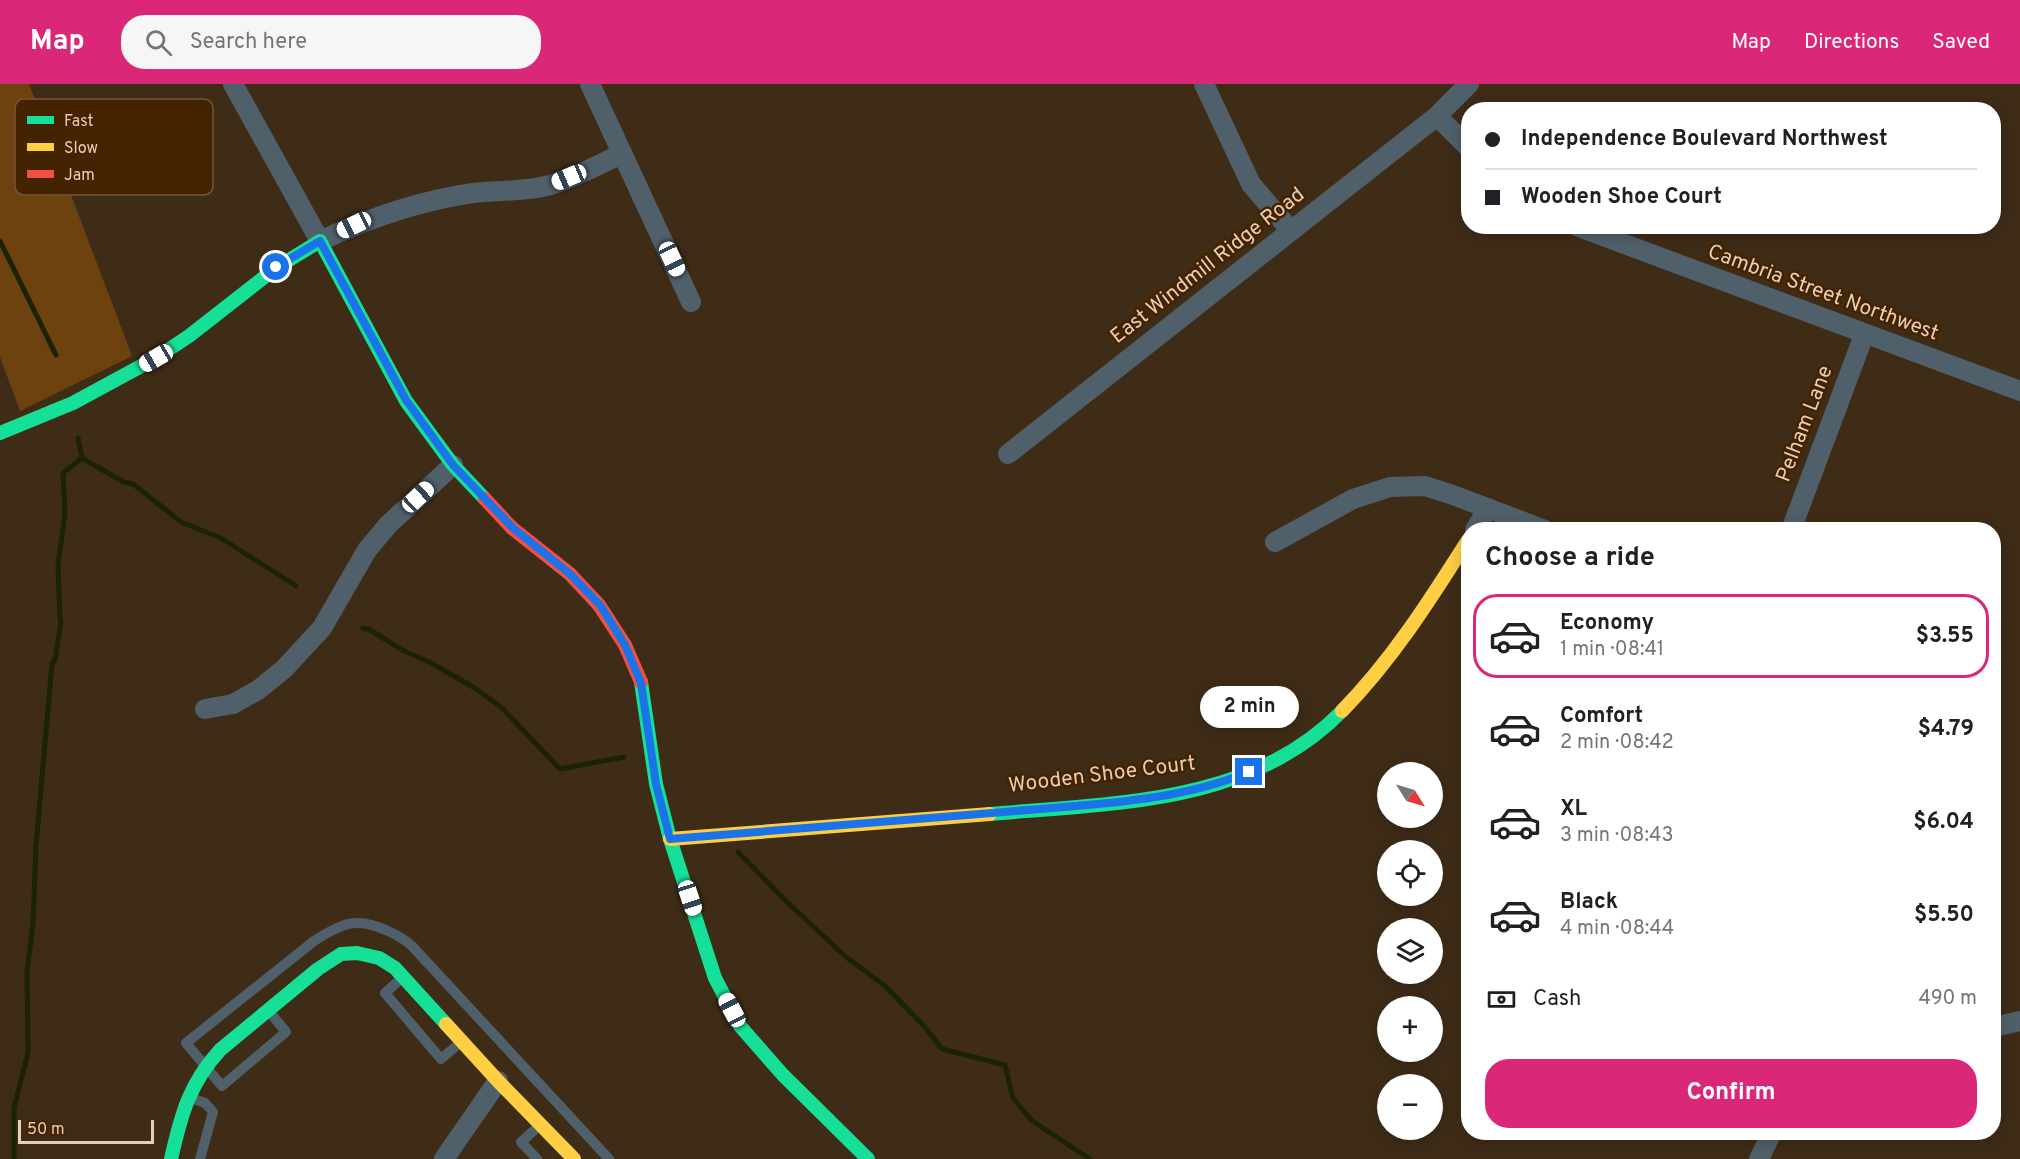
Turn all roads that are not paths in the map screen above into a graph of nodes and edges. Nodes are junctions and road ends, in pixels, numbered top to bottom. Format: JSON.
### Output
{"nodes":[{"id":1,"x":233,"y":84,"type":"edge"},
{"id":2,"x":590,"y":84,"type":"edge"},
{"id":3,"x":1204,"y":84,"type":"edge"},
{"id":4,"x":1469,"y":84,"type":"edge"},
{"id":5,"x":1437,"y":116,"type":"junction"},
{"id":6,"x":1461,"y":140,"type":"edge"},
{"id":7,"x":622,"y":154,"type":"junction"},
{"id":8,"x":1291,"y":231,"type":"junction"},
{"id":9,"x":1597,"y":234,"type":"edge"},
{"id":10,"x":320,"y":241,"type":"junction"},
{"id":11,"x":691,"y":302,"type":"dead end"},
{"id":12,"x":1864,"y":335,"type":"junction"},
{"id":13,"x":2020,"y":391,"type":"edge"},
{"id":14,"x":0,"y":433,"type":"edge"},
{"id":15,"x":1008,"y":454,"type":"dead end"},
{"id":16,"x":453,"y":465,"type":"junction"},
{"id":17,"x":1488,"y":508,"type":"junction"},
{"id":18,"x":1480,"y":522,"type":"edge"},
{"id":19,"x":1524,"y":522,"type":"edge"},
{"id":20,"x":1794,"y":522,"type":"edge"},
{"id":21,"x":1275,"y":542,"type":"dead end"},
{"id":22,"x":1461,"y":551,"type":"edge"},
{"id":23,"x":205,"y":708,"type":"dead end"},
{"id":24,"x":670,"y":839,"type":"junction"},
{"id":25,"x":335,"y":942,"type":"junction"},
{"id":26,"x":384,"y":945,"type":"junction"},
{"id":27,"x":403,"y":977,"type":"junction"},
{"id":28,"x":268,"y":1010,"type":"junction"},
{"id":29,"x":2020,"y":1021,"type":"edge"},
{"id":30,"x":2001,"y":1025,"type":"edge"},
{"id":31,"x":462,"y":1041,"type":"junction"},
{"id":32,"x":205,"y":1065,"type":"junction"},
{"id":33,"x":498,"y":1081,"type":"junction"},
{"id":34,"x":188,"y":1097,"type":"junction"},
{"id":35,"x":552,"y":1121,"type":"junction"},
{"id":36,"x":1768,"y":1140,"type":"edge"},
{"id":37,"x":171,"y":1159,"type":"edge"},
{"id":38,"x":200,"y":1159,"type":"edge"},
{"id":39,"x":444,"y":1159,"type":"edge"},
{"id":40,"x":537,"y":1159,"type":"edge"},
{"id":41,"x":574,"y":1159,"type":"edge"},
{"id":42,"x":609,"y":1159,"type":"edge"},
{"id":43,"x":868,"y":1159,"type":"edge"},
{"id":44,"x":1759,"y":1159,"type":"edge"}],
"edges":[{"from":1,"to":10,"type":"street"},
{"from":2,"to":7,"type":"street"},
{"from":3,"to":8,"type":"street"},
{"from":4,"to":5,"type":"street","name":"East Windmill Ridge Road"},
{"from":5,"to":6,"type":"street"},
{"from":5,"to":8,"type":"street","name":"East Windmill Ridge Road"},
{"from":7,"to":10,"type":"street"},
{"from":7,"to":11,"type":"street"},
{"from":8,"to":15,"type":"street","name":"East Windmill Ridge Road"},
{"from":9,"to":12,"type":"street","name":"Cambria Street Northwest"},
{"from":10,"to":14,"type":"street"},
{"from":10,"to":16,"type":"street"},
{"from":12,"to":13,"type":"street","name":"Cambria Street Northwest"},
{"from":12,"to":20,"type":"street","name":"Pelham Lane"},
{"from":16,"to":23,"type":"street"},
{"from":16,"to":24,"type":"street"},
{"from":17,"to":18,"type":"street"},
{"from":17,"to":19,"type":"street"},
{"from":17,"to":21,"type":"street"},
{"from":22,"to":24,"type":"street","name":"Wooden Shoe Court"},
{"from":24,"to":43,"type":"street"},
{"from":25,"to":26,"type":"street"},
{"from":25,"to":26,"type":"lane"},
{"from":25,"to":28,"type":"street"},
{"from":25,"to":32,"type":"lane"},
{"from":26,"to":27,"type":"street"},
{"from":26,"to":35,"type":"lane"},
{"from":27,"to":31,"type":"street"},
{"from":27,"to":31,"type":"lane"},
{"from":28,"to":32,"type":"street"},
{"from":28,"to":32,"type":"lane"},
{"from":29,"to":30,"type":"street"},
{"from":31,"to":33,"type":"street"},
{"from":32,"to":34,"type":"street"},
{"from":33,"to":35,"type":"street"},
{"from":33,"to":39,"type":"street"},
{"from":34,"to":37,"type":"street"},
{"from":34,"to":38,"type":"lane"},
{"from":35,"to":40,"type":"lane"},
{"from":35,"to":41,"type":"street"},
{"from":35,"to":42,"type":"lane"},
{"from":36,"to":44,"type":"street"}]}
